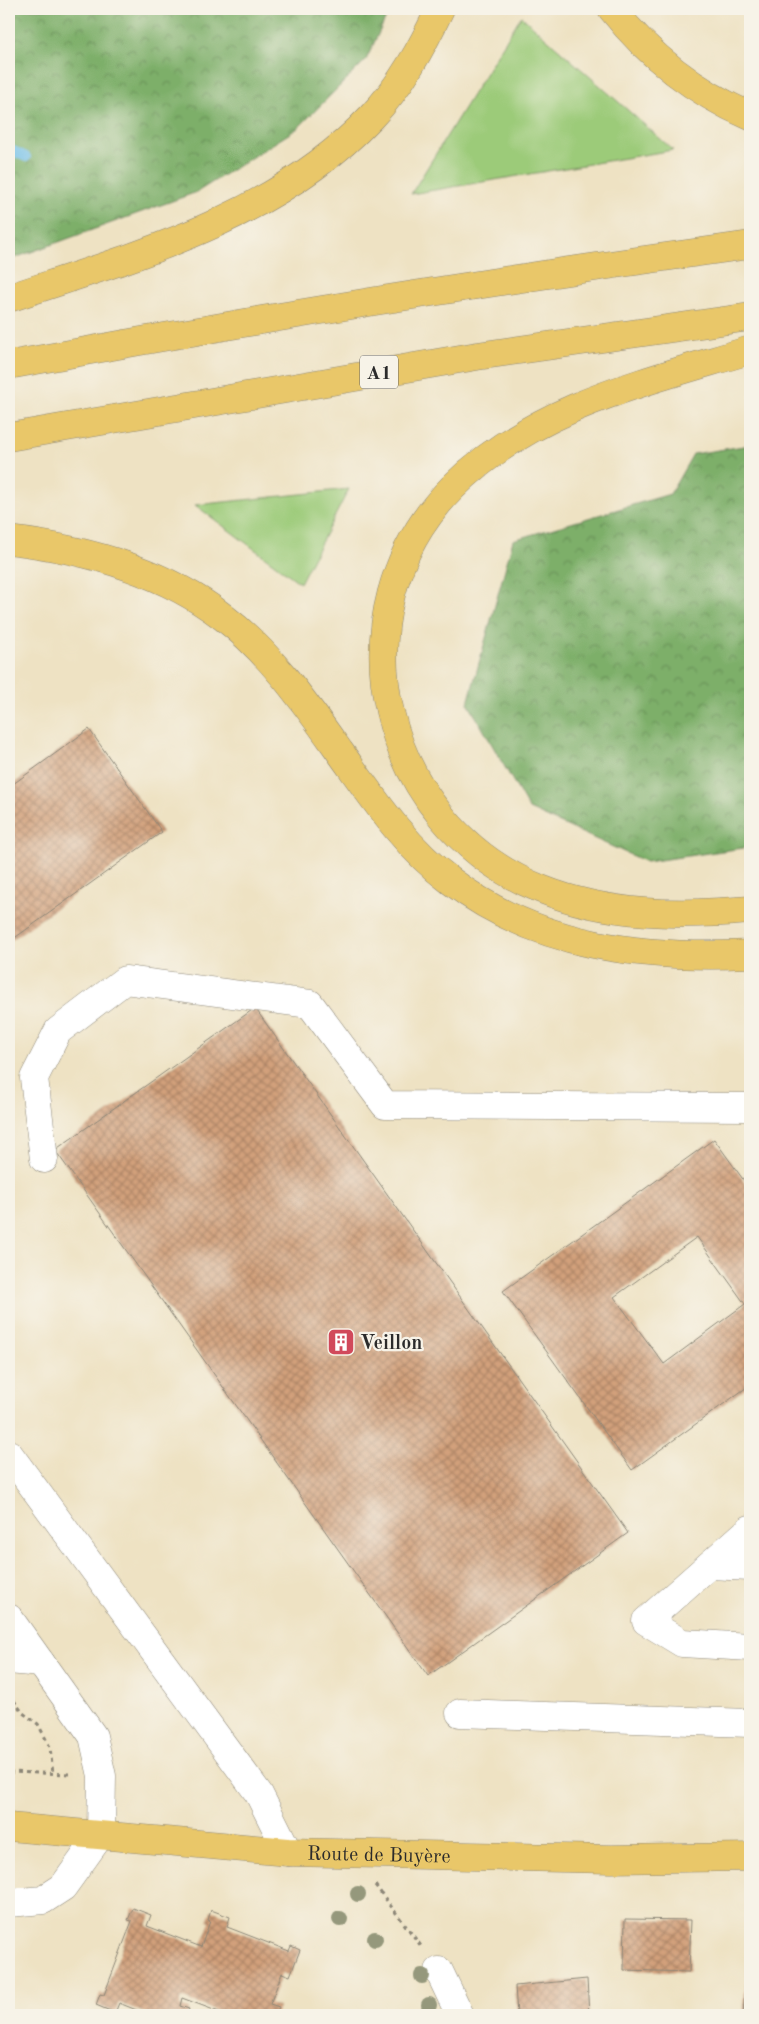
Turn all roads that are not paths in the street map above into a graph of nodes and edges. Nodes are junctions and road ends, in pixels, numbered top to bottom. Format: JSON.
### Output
{"nodes":[{"id":1,"x":440,"y":9,"type":"edge"},
{"id":2,"x":612,"y":9,"type":"edge"},
{"id":3,"x":750,"y":116,"type":"edge"},
{"id":4,"x":750,"y":245,"type":"edge"},
{"id":5,"x":9,"y":298,"type":"edge"},
{"id":6,"x":750,"y":317,"type":"edge"},
{"id":7,"x":750,"y":350,"type":"edge"},
{"id":8,"x":9,"y":365,"type":"edge"},
{"id":9,"x":9,"y":437,"type":"edge"},
{"id":10,"x":9,"y":540,"type":"edge"},
{"id":11,"x":750,"y":910,"type":"edge"},
{"id":12,"x":750,"y":954,"type":"edge"},
{"id":13,"x":750,"y":1107,"type":"edge"},
{"id":14,"x":44,"y":1159,"type":"dead end"},
{"id":15,"x":9,"y":1454,"type":"edge"},
{"id":16,"x":750,"y":1529,"type":"edge"},
{"id":17,"x":710,"y":1565,"type":"junction"},
{"id":18,"x":750,"y":1566,"type":"edge"},
{"id":19,"x":9,"y":1618,"type":"edge"},
{"id":20,"x":750,"y":1647,"type":"edge"},
{"id":21,"x":9,"y":1660,"type":"edge"},
{"id":22,"x":41,"y":1663,"type":"junction"},
{"id":23,"x":460,"y":1713,"type":"dead end"},
{"id":24,"x":750,"y":1723,"type":"edge"},
{"id":25,"x":9,"y":1827,"type":"edge"},
{"id":26,"x":101,"y":1834,"type":"junction"},
{"id":27,"x":288,"y":1852,"type":"junction"},
{"id":28,"x":750,"y":1857,"type":"edge"},
{"id":29,"x":9,"y":1903,"type":"edge"},
{"id":30,"x":439,"y":1971,"type":"road end"},
{"id":31,"x":460,"y":2015,"type":"edge"}],
"edges":[{"from":1,"to":5,"type":"main road"},
{"from":2,"to":3,"type":"main road"},
{"from":4,"to":8,"type":"main road"},
{"from":6,"to":9,"type":"main road","number":"A1"},
{"from":7,"to":11,"type":"main road"},
{"from":10,"to":12,"type":"main road"},
{"from":13,"to":14,"type":"street"},
{"from":15,"to":27,"type":"street"},
{"from":16,"to":17,"type":"street"},
{"from":17,"to":18,"type":"street"},
{"from":17,"to":20,"type":"street"},
{"from":19,"to":22,"type":"street"},
{"from":21,"to":22,"type":"street"},
{"from":22,"to":26,"type":"street"},
{"from":23,"to":24,"type":"street"},
{"from":25,"to":26,"type":"main road","name":"Route de Buyère"},
{"from":26,"to":27,"type":"main road","name":"Route de Buyère"},
{"from":26,"to":29,"type":"street"},
{"from":27,"to":28,"type":"main road","name":"Route de Buyère"},
{"from":30,"to":31,"type":"street"}]}
